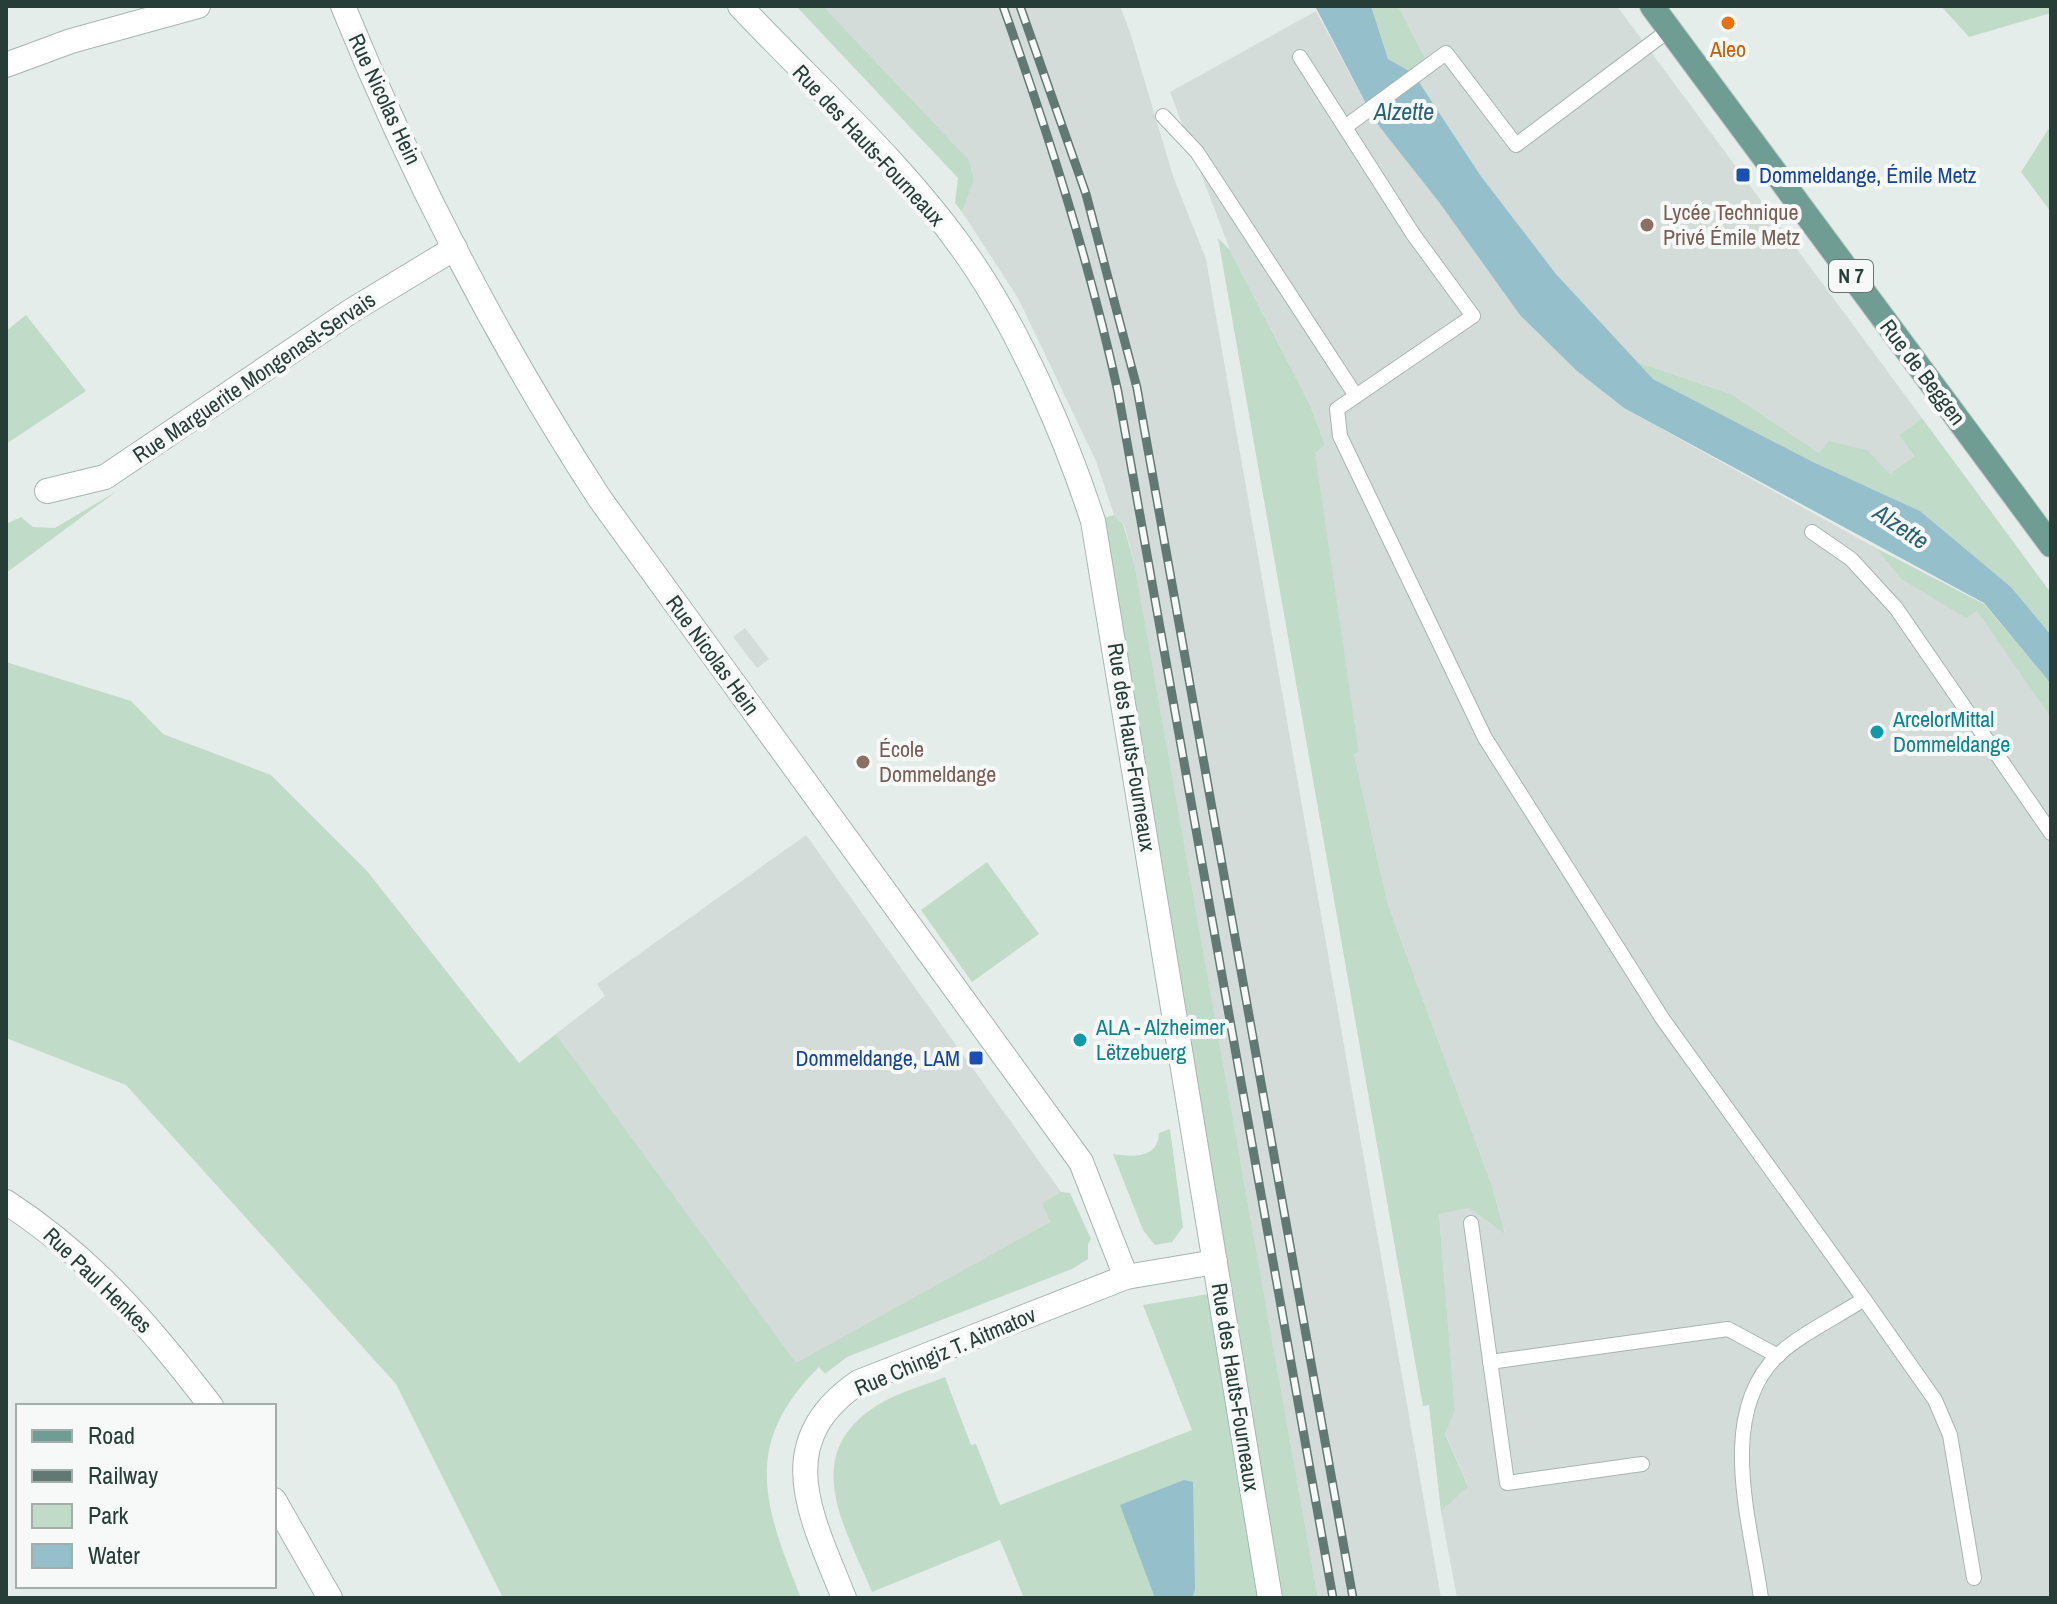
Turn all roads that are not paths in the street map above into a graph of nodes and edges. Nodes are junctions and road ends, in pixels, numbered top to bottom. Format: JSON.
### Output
{"nodes":[{"id":1,"x":198,"y":6,"type":"edge"},
{"id":2,"x":343,"y":6,"type":"edge"},
{"id":3,"x":740,"y":6,"type":"edge"},
{"id":4,"x":1652,"y":6,"type":"edge"},
{"id":5,"x":124,"y":17,"type":"edge"},
{"id":6,"x":1669,"y":30,"type":"junction"},
{"id":7,"x":1300,"y":57,"type":"dead end"},
{"id":8,"x":6,"y":65,"type":"edge"},
{"id":9,"x":1163,"y":116,"type":"dead end"},
{"id":10,"x":1345,"y":127,"type":"junction"},
{"id":11,"x":455,"y":248,"type":"junction"},
{"id":12,"x":1356,"y":396,"type":"junction"},
{"id":13,"x":47,"y":491,"type":"dead end"},
{"id":14,"x":1812,"y":532,"type":"dead end"},
{"id":15,"x":2051,"y":545,"type":"edge"},
{"id":16,"x":2051,"y":833,"type":"edge"},
{"id":17,"x":6,"y":1202,"type":"edge"},
{"id":18,"x":1471,"y":1223,"type":"dead end"},
{"id":19,"x":1215,"y":1262,"type":"junction"},
{"id":20,"x":1126,"y":1277,"type":"junction"},
{"id":21,"x":1864,"y":1299,"type":"junction"},
{"id":22,"x":1778,"y":1356,"type":"junction"},
{"id":23,"x":1490,"y":1362,"type":"junction"},
{"id":24,"x":209,"y":1404,"type":"edge"},
{"id":25,"x":1642,"y":1464,"type":"dead end"},
{"id":26,"x":276,"y":1504,"type":"edge"},
{"id":27,"x":1974,"y":1578,"type":"dead end"},
{"id":28,"x":330,"y":1598,"type":"edge"},
{"id":29,"x":844,"y":1598,"type":"edge"},
{"id":30,"x":1270,"y":1598,"type":"edge"},
{"id":31,"x":1761,"y":1598,"type":"edge"}],
"edges":[{"from":1,"to":5,"type":"street"},
{"from":2,"to":11,"type":"street","name":"Rue Nicolas Hein"},
{"from":3,"to":19,"type":"street","name":"Rue des Hauts-Fourneaux"},
{"from":4,"to":6,"type":"main road","name":"Rue de Beggen","number":"N 7"},
{"from":5,"to":8,"type":"street"},
{"from":6,"to":10,"type":"lane"},
{"from":6,"to":15,"type":"main road","name":"Rue de Beggen","number":"N 7"},
{"from":7,"to":10,"type":"lane"},
{"from":9,"to":12,"type":"lane"},
{"from":10,"to":12,"type":"lane"},
{"from":11,"to":13,"type":"street","name":"Rue Marguerite Mongenast-Servais"},
{"from":11,"to":20,"type":"street","name":"Rue Nicolas Hein"},
{"from":12,"to":21,"type":"lane"},
{"from":14,"to":16,"type":"lane"},
{"from":17,"to":24,"type":"street","name":"Rue Paul Henkes"},
{"from":18,"to":23,"type":"lane"},
{"from":19,"to":20,"type":"street","name":"Rue Chingiz T. Aitmatov"},
{"from":19,"to":30,"type":"street","name":"Rue des Hauts-Fourneaux"},
{"from":20,"to":29,"type":"street","name":"Rue Chingiz T. Aitmatov"},
{"from":21,"to":22,"type":"lane"},
{"from":21,"to":27,"type":"lane"},
{"from":22,"to":23,"type":"lane"},
{"from":22,"to":31,"type":"lane"},
{"from":23,"to":25,"type":"lane"},
{"from":26,"to":28,"type":"street"}]}
